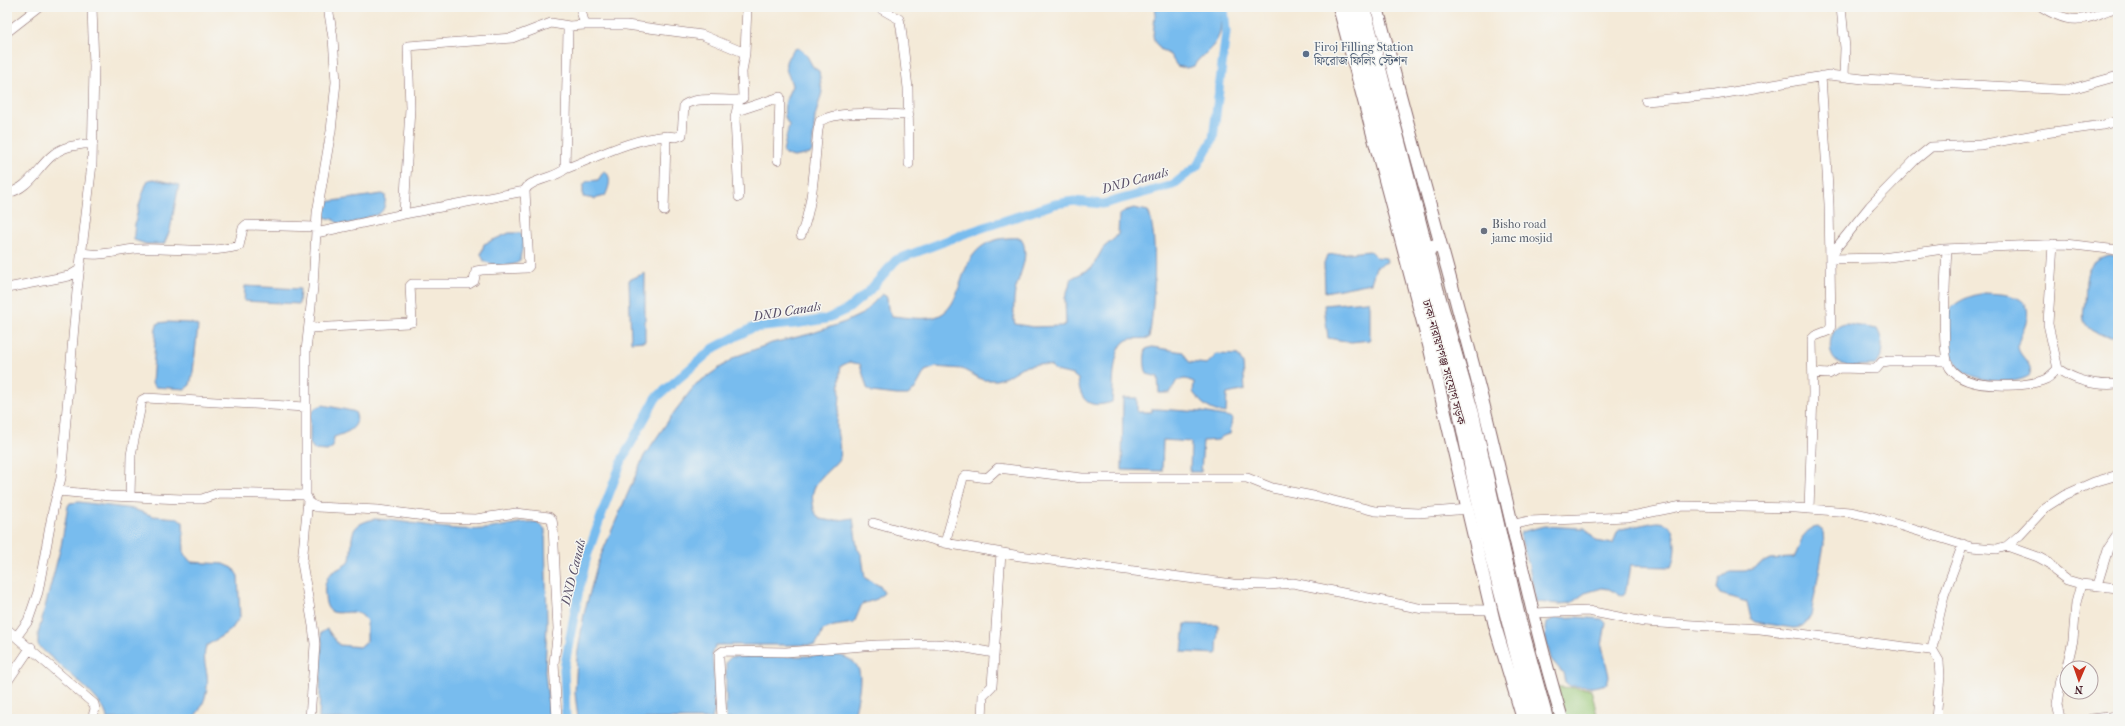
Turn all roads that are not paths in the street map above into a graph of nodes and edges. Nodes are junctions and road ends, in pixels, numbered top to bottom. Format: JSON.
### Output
{"nodes":[{"id":1,"x":39,"y":7,"type":"edge"},
{"id":2,"x":92,"y":7,"type":"edge"},
{"id":3,"x":328,"y":7,"type":"edge"},
{"id":4,"x":580,"y":7,"type":"edge"},
{"id":5,"x":747,"y":7,"type":"edge"},
{"id":6,"x":878,"y":7,"type":"edge"},
{"id":7,"x":1339,"y":7,"type":"edge"},
{"id":8,"x":1350,"y":7,"type":"edge"},
{"id":9,"x":1363,"y":7,"type":"edge"},
{"id":10,"x":1377,"y":7,"type":"edge"},
{"id":11,"x":1841,"y":7,"type":"edge"},
{"id":12,"x":2042,"y":7,"type":"edge"},
{"id":13,"x":2118,"y":8,"type":"edge"},
{"id":14,"x":585,"y":25,"type":"junction"},
{"id":15,"x":569,"y":26,"type":"junction"},
{"id":16,"x":7,"y":32,"type":"edge"},
{"id":17,"x":745,"y":53,"type":"junction"},
{"id":18,"x":1821,"y":76,"type":"junction"},
{"id":19,"x":1844,"y":76,"type":"junction"},
{"id":20,"x":2118,"y":76,"type":"edge"},
{"id":21,"x":738,"y":100,"type":"junction"},
{"id":22,"x":1646,"y":101,"type":"dead end"},
{"id":23,"x":737,"y":111,"type":"junction"},
{"id":24,"x":909,"y":116,"type":"junction"},
{"id":25,"x":2118,"y":121,"type":"edge"},
{"id":26,"x":667,"y":136,"type":"junction"},
{"id":27,"x":93,"y":143,"type":"junction"},
{"id":28,"x":1408,"y":154,"type":"junction"},
{"id":29,"x":778,"y":160,"type":"dead end"},
{"id":30,"x":909,"y":164,"type":"dead end"},
{"id":31,"x":565,"y":169,"type":"junction"},
{"id":32,"x":525,"y":191,"type":"junction"},
{"id":33,"x":7,"y":193,"type":"edge"},
{"id":34,"x":739,"y":196,"type":"dead end"},
{"id":35,"x":1396,"y":204,"type":"junction"},
{"id":36,"x":664,"y":211,"type":"dead end"},
{"id":37,"x":404,"y":214,"type":"junction"},
{"id":38,"x":316,"y":230,"type":"junction"},
{"id":39,"x":801,"y":235,"type":"dead end"},
{"id":40,"x":2053,"y":244,"type":"junction"},
{"id":41,"x":1433,"y":247,"type":"junction"},
{"id":42,"x":1947,"y":249,"type":"junction"},
{"id":43,"x":2118,"y":250,"type":"edge"},
{"id":44,"x":82,"y":253,"type":"junction"},
{"id":45,"x":1830,"y":259,"type":"junction"},
{"id":46,"x":79,"y":270,"type":"junction"},
{"id":47,"x":7,"y":288,"type":"edge"},
{"id":48,"x":310,"y":328,"type":"junction"},
{"id":49,"x":1434,"y":343,"type":"junction"},
{"id":50,"x":1946,"y":361,"type":"junction"},
{"id":51,"x":2058,"y":369,"type":"junction"},
{"id":52,"x":1813,"y":373,"type":"junction"},
{"id":53,"x":2118,"y":384,"type":"edge"},
{"id":54,"x":305,"y":407,"type":"junction"},
{"id":55,"x":2118,"y":475,"type":"edge"},
{"id":56,"x":58,"y":491,"type":"junction"},
{"id":57,"x":130,"y":497,"type":"junction"},
{"id":58,"x":307,"y":497,"type":"junction"},
{"id":59,"x":1809,"y":509,"type":"junction"},
{"id":60,"x":1469,"y":510,"type":"junction"},
{"id":61,"x":873,"y":523,"type":"dead end"},
{"id":62,"x":1511,"y":525,"type":"junction"},
{"id":63,"x":2118,"y":534,"type":"edge"},
{"id":64,"x":944,"y":543,"type":"junction"},
{"id":65,"x":1963,"y":544,"type":"junction"},
{"id":66,"x":2007,"y":546,"type":"junction"},
{"id":67,"x":1001,"y":553,"type":"junction"},
{"id":68,"x":2081,"y":584,"type":"junction"},
{"id":69,"x":2097,"y":585,"type":"junction"},
{"id":70,"x":2118,"y":588,"type":"edge"},
{"id":71,"x":1491,"y":610,"type":"junction"},
{"id":72,"x":1533,"y":613,"type":"junction"},
{"id":73,"x":7,"y":629,"type":"edge"},
{"id":74,"x":17,"y":636,"type":"junction"},
{"id":75,"x":31,"y":648,"type":"junction"},
{"id":76,"x":1932,"y":649,"type":"junction"},
{"id":77,"x":994,"y":653,"type":"junction"},
{"id":78,"x":7,"y":682,"type":"edge"},
{"id":79,"x":2118,"y":716,"type":"edge"},
{"id":80,"x":92,"y":719,"type":"edge"},
{"id":81,"x":310,"y":719,"type":"edge"},
{"id":82,"x":557,"y":719,"type":"edge"},
{"id":83,"x":722,"y":719,"type":"edge"},
{"id":84,"x":982,"y":719,"type":"edge"},
{"id":85,"x":1523,"y":719,"type":"edge"},
{"id":86,"x":1534,"y":719,"type":"edge"},
{"id":87,"x":1546,"y":719,"type":"edge"},
{"id":88,"x":1562,"y":719,"type":"edge"},
{"id":89,"x":1936,"y":719,"type":"edge"},
{"id":90,"x":2062,"y":719,"type":"edge"},
{"id":91,"x":2091,"y":719,"type":"edge"}],
"edges":[{"from":1,"to":16,"type":"street"},
{"from":2,"to":27,"type":"street"},
{"from":3,"to":38,"type":"street"},
{"from":4,"to":14,"type":"street"},
{"from":5,"to":17,"type":"street"},
{"from":6,"to":24,"type":"street"},
{"from":7,"to":35,"type":"street"},
{"from":8,"to":35,"type":"main road","name":"ঢাকা-নারায়ণগঞ্জ সংযোগ সড়ক"},
{"from":9,"to":28,"type":"main road","name":"ঢাকা-নারায়ণগঞ্জ সংযোগ সড়ক"},
{"from":10,"to":28,"type":"street"},
{"from":11,"to":19,"type":"street"},
{"from":12,"to":13,"type":"street"},
{"from":14,"to":15,"type":"street"},
{"from":14,"to":17,"type":"street"},
{"from":15,"to":31,"type":"street"},
{"from":15,"to":37,"type":"street"},
{"from":17,"to":21,"type":"street"},
{"from":18,"to":19,"type":"street"},
{"from":18,"to":22,"type":"street"},
{"from":18,"to":45,"type":"street"},
{"from":19,"to":20,"type":"street"},
{"from":21,"to":23,"type":"street"},
{"from":21,"to":26,"type":"street"},
{"from":23,"to":29,"type":"street"},
{"from":23,"to":34,"type":"street"},
{"from":24,"to":30,"type":"street"},
{"from":24,"to":39,"type":"street"},
{"from":25,"to":45,"type":"street"},
{"from":26,"to":31,"type":"street"},
{"from":26,"to":36,"type":"street"},
{"from":27,"to":33,"type":"street"},
{"from":27,"to":44,"type":"street"},
{"from":28,"to":41,"type":"main road","name":"ঢাকা-নারায়ণগঞ্জ সংযোগ সড়ক"},
{"from":31,"to":32,"type":"street"},
{"from":32,"to":37,"type":"street"},
{"from":32,"to":48,"type":"street"},
{"from":35,"to":49,"type":"main road","name":"ঢাকা-নারায়ণগঞ্জ সংযোগ সড়ক"},
{"from":37,"to":38,"type":"street"},
{"from":38,"to":44,"type":"street"},
{"from":38,"to":48,"type":"street"},
{"from":40,"to":42,"type":"street"},
{"from":40,"to":43,"type":"street"},
{"from":40,"to":51,"type":"street"},
{"from":41,"to":62,"type":"street"},
{"from":41,"to":87,"type":"main road","name":"ঢাকা-নারায়ণগঞ্জ সংযোগ সড়ক"},
{"from":42,"to":45,"type":"street"},
{"from":42,"to":50,"type":"street"},
{"from":44,"to":46,"type":"street"},
{"from":45,"to":52,"type":"street"},
{"from":46,"to":47,"type":"street"},
{"from":46,"to":56,"type":"street"},
{"from":48,"to":54,"type":"street"},
{"from":49,"to":60,"type":"street"},
{"from":49,"to":86,"type":"main road","name":"ঢাকা-নারায়ণগঞ্জ সংযোগ সড়ক"},
{"from":50,"to":51,"type":"street"},
{"from":50,"to":52,"type":"street"},
{"from":51,"to":53,"type":"street"},
{"from":52,"to":59,"type":"street"},
{"from":54,"to":57,"type":"street"},
{"from":54,"to":58,"type":"street"},
{"from":55,"to":66,"type":"street"},
{"from":56,"to":57,"type":"street"},
{"from":56,"to":74,"type":"street"},
{"from":57,"to":58,"type":"street"},
{"from":58,"to":81,"type":"street"},
{"from":58,"to":82,"type":"street"},
{"from":59,"to":62,"type":"street"},
{"from":59,"to":65,"type":"street"},
{"from":60,"to":64,"type":"street"},
{"from":60,"to":71,"type":"street"},
{"from":61,"to":64,"type":"street"},
{"from":62,"to":72,"type":"street"},
{"from":63,"to":69,"type":"street"},
{"from":64,"to":67,"type":"street"},
{"from":65,"to":66,"type":"street"},
{"from":65,"to":76,"type":"street"},
{"from":66,"to":68,"type":"street"},
{"from":67,"to":71,"type":"street"},
{"from":67,"to":77,"type":"street"},
{"from":68,"to":69,"type":"street"},
{"from":68,"to":90,"type":"street"},
{"from":69,"to":70,"type":"street"},
{"from":71,"to":85,"type":"street"},
{"from":72,"to":76,"type":"street"},
{"from":72,"to":88,"type":"street"},
{"from":73,"to":74,"type":"street"},
{"from":74,"to":75,"type":"street"},
{"from":75,"to":78,"type":"street"},
{"from":75,"to":80,"type":"street"},
{"from":76,"to":89,"type":"street"},
{"from":77,"to":83,"type":"street"},
{"from":77,"to":84,"type":"street"},
{"from":79,"to":91,"type":"street"}]}
